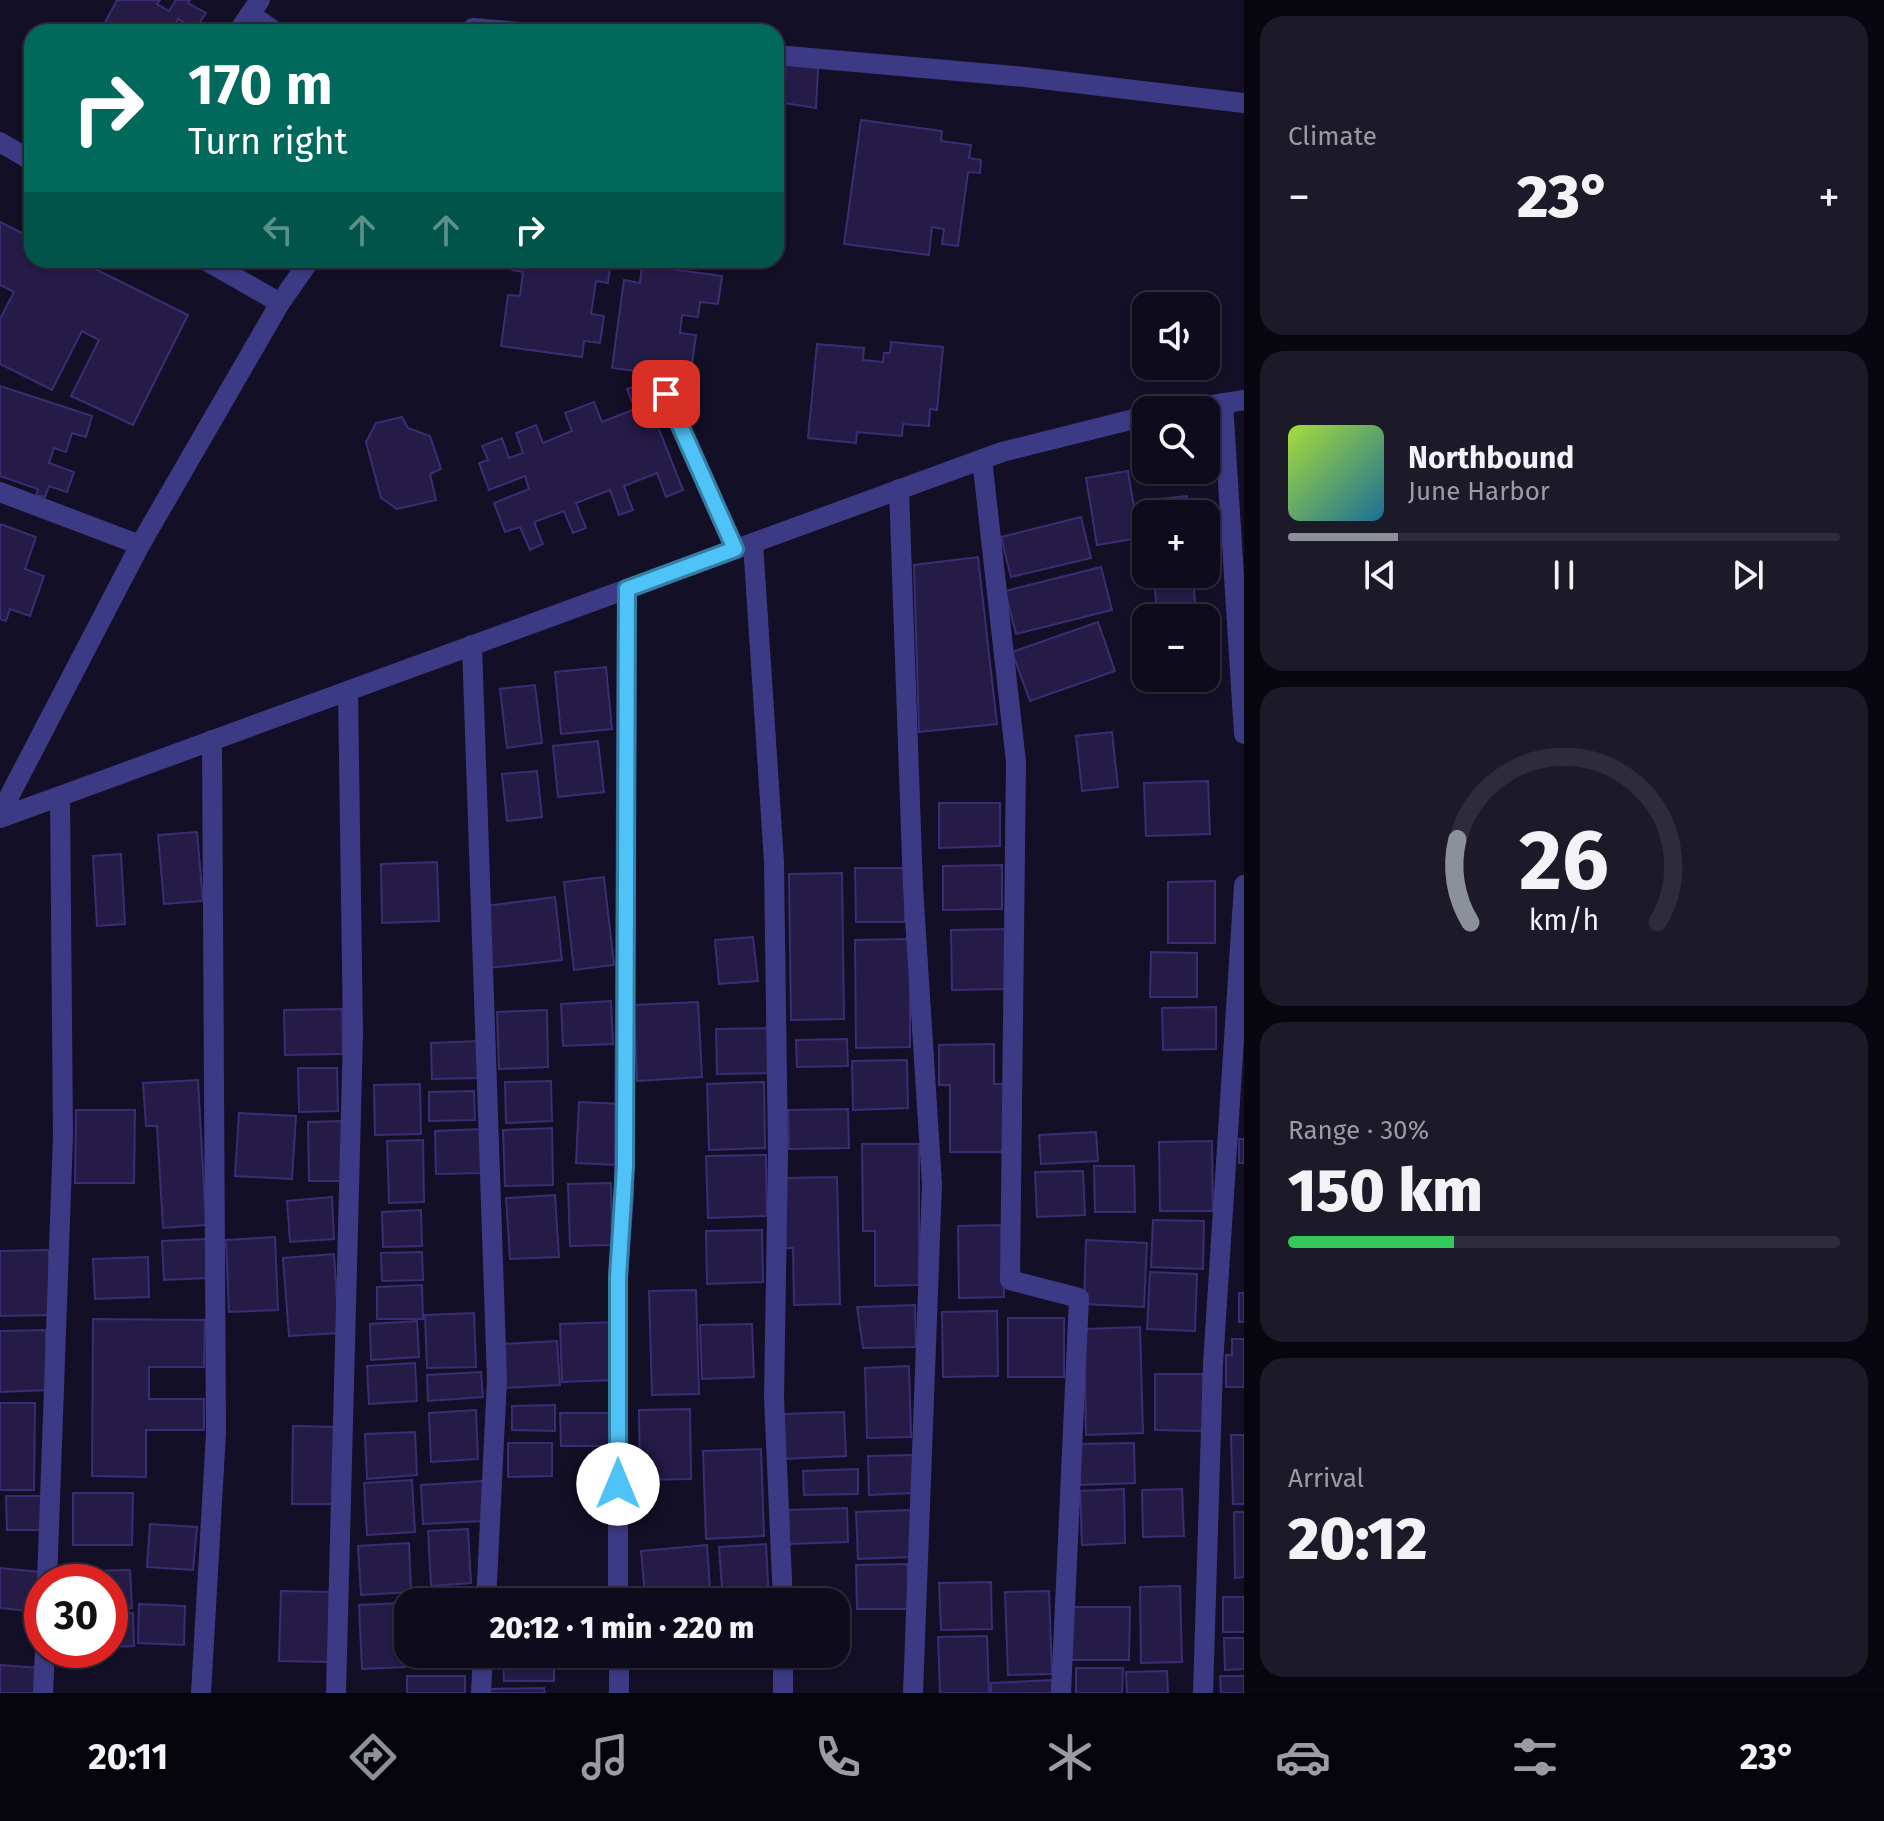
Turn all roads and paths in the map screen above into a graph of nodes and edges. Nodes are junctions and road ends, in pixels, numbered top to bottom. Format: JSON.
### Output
{"nodes":[{"id":1,"x":255,"y":7,"type":"edge"},
{"id":2,"x":243,"y":24,"type":"edge"},
{"id":3,"x":269,"y":24,"type":"edge"},
{"id":4,"x":784,"y":56,"type":"edge"},
{"id":5,"x":1244,"y":103,"type":"edge"},
{"id":6,"x":0,"y":142,"type":"edge"},
{"id":7,"x":24,"y":156,"type":"edge"},
{"id":8,"x":219,"y":268,"type":"edge"},
{"id":9,"x":304,"y":268,"type":"edge"},
{"id":10,"x":280,"y":303,"type":"junction"},
{"id":11,"x":666,"y":394,"type":"dead end"},
{"id":12,"x":1234,"y":401,"type":"edge"},
{"id":13,"x":1132,"y":420,"type":"edge"},
{"id":14,"x":982,"y":459,"type":"junction"},
{"id":15,"x":899,"y":489,"type":"junction"},
{"id":16,"x":0,"y":492,"type":"edge"},
{"id":17,"x":140,"y":545,"type":"junction"},
{"id":18,"x":744,"y":546,"type":"junction"},
{"id":19,"x":627,"y":589,"type":"junction"},
{"id":20,"x":472,"y":645,"type":"junction"},
{"id":21,"x":348,"y":691,"type":"junction"},
{"id":22,"x":1244,"y":734,"type":"edge"},
{"id":23,"x":212,"y":740,"type":"junction"},
{"id":24,"x":60,"y":796,"type":"junction"},
{"id":25,"x":0,"y":816,"type":"edge"},
{"id":26,"x":1244,"y":885,"type":"edge"},
{"id":27,"x":48,"y":1564,"type":"edge"},
{"id":28,"x":487,"y":1588,"type":"edge"},
{"id":29,"x":618,"y":1588,"type":"edge"},
{"id":30,"x":782,"y":1588,"type":"edge"},
{"id":31,"x":44,"y":1668,"type":"edge"},
{"id":32,"x":482,"y":1668,"type":"edge"},
{"id":33,"x":619,"y":1668,"type":"edge"},
{"id":34,"x":783,"y":1668,"type":"edge"},
{"id":35,"x":43,"y":1693,"type":"edge"},
{"id":36,"x":201,"y":1693,"type":"edge"},
{"id":37,"x":336,"y":1693,"type":"edge"},
{"id":38,"x":481,"y":1693,"type":"edge"},
{"id":39,"x":619,"y":1693,"type":"edge"},
{"id":40,"x":783,"y":1693,"type":"edge"},
{"id":41,"x":913,"y":1693,"type":"edge"},
{"id":42,"x":1061,"y":1693,"type":"edge"},
{"id":43,"x":1203,"y":1693,"type":"edge"}],
"edges":[{"from":1,"to":2,"type":"street"},
{"from":1,"to":3,"type":"street"},
{"from":4,"to":5,"type":"street"},
{"from":6,"to":7,"type":"street"},
{"from":8,"to":10,"type":"street"},
{"from":9,"to":10,"type":"street"},
{"from":10,"to":17,"type":"street"},
{"from":11,"to":18,"type":"street"},
{"from":12,"to":22,"type":"street"},
{"from":13,"to":14,"type":"street"},
{"from":14,"to":15,"type":"street"},
{"from":14,"to":42,"type":"street"},
{"from":15,"to":18,"type":"street"},
{"from":15,"to":41,"type":"street"},
{"from":16,"to":17,"type":"street"},
{"from":17,"to":25,"type":"street"},
{"from":18,"to":19,"type":"street"},
{"from":18,"to":30,"type":"street"},
{"from":19,"to":20,"type":"street"},
{"from":19,"to":29,"type":"street"},
{"from":20,"to":21,"type":"street"},
{"from":20,"to":28,"type":"street"},
{"from":21,"to":23,"type":"street"},
{"from":21,"to":37,"type":"street"},
{"from":23,"to":24,"type":"street"},
{"from":23,"to":36,"type":"street"},
{"from":24,"to":25,"type":"street"},
{"from":24,"to":27,"type":"street"},
{"from":26,"to":43,"type":"street"},
{"from":31,"to":35,"type":"street"},
{"from":32,"to":38,"type":"street"},
{"from":33,"to":39,"type":"street"},
{"from":34,"to":40,"type":"street"}]}
